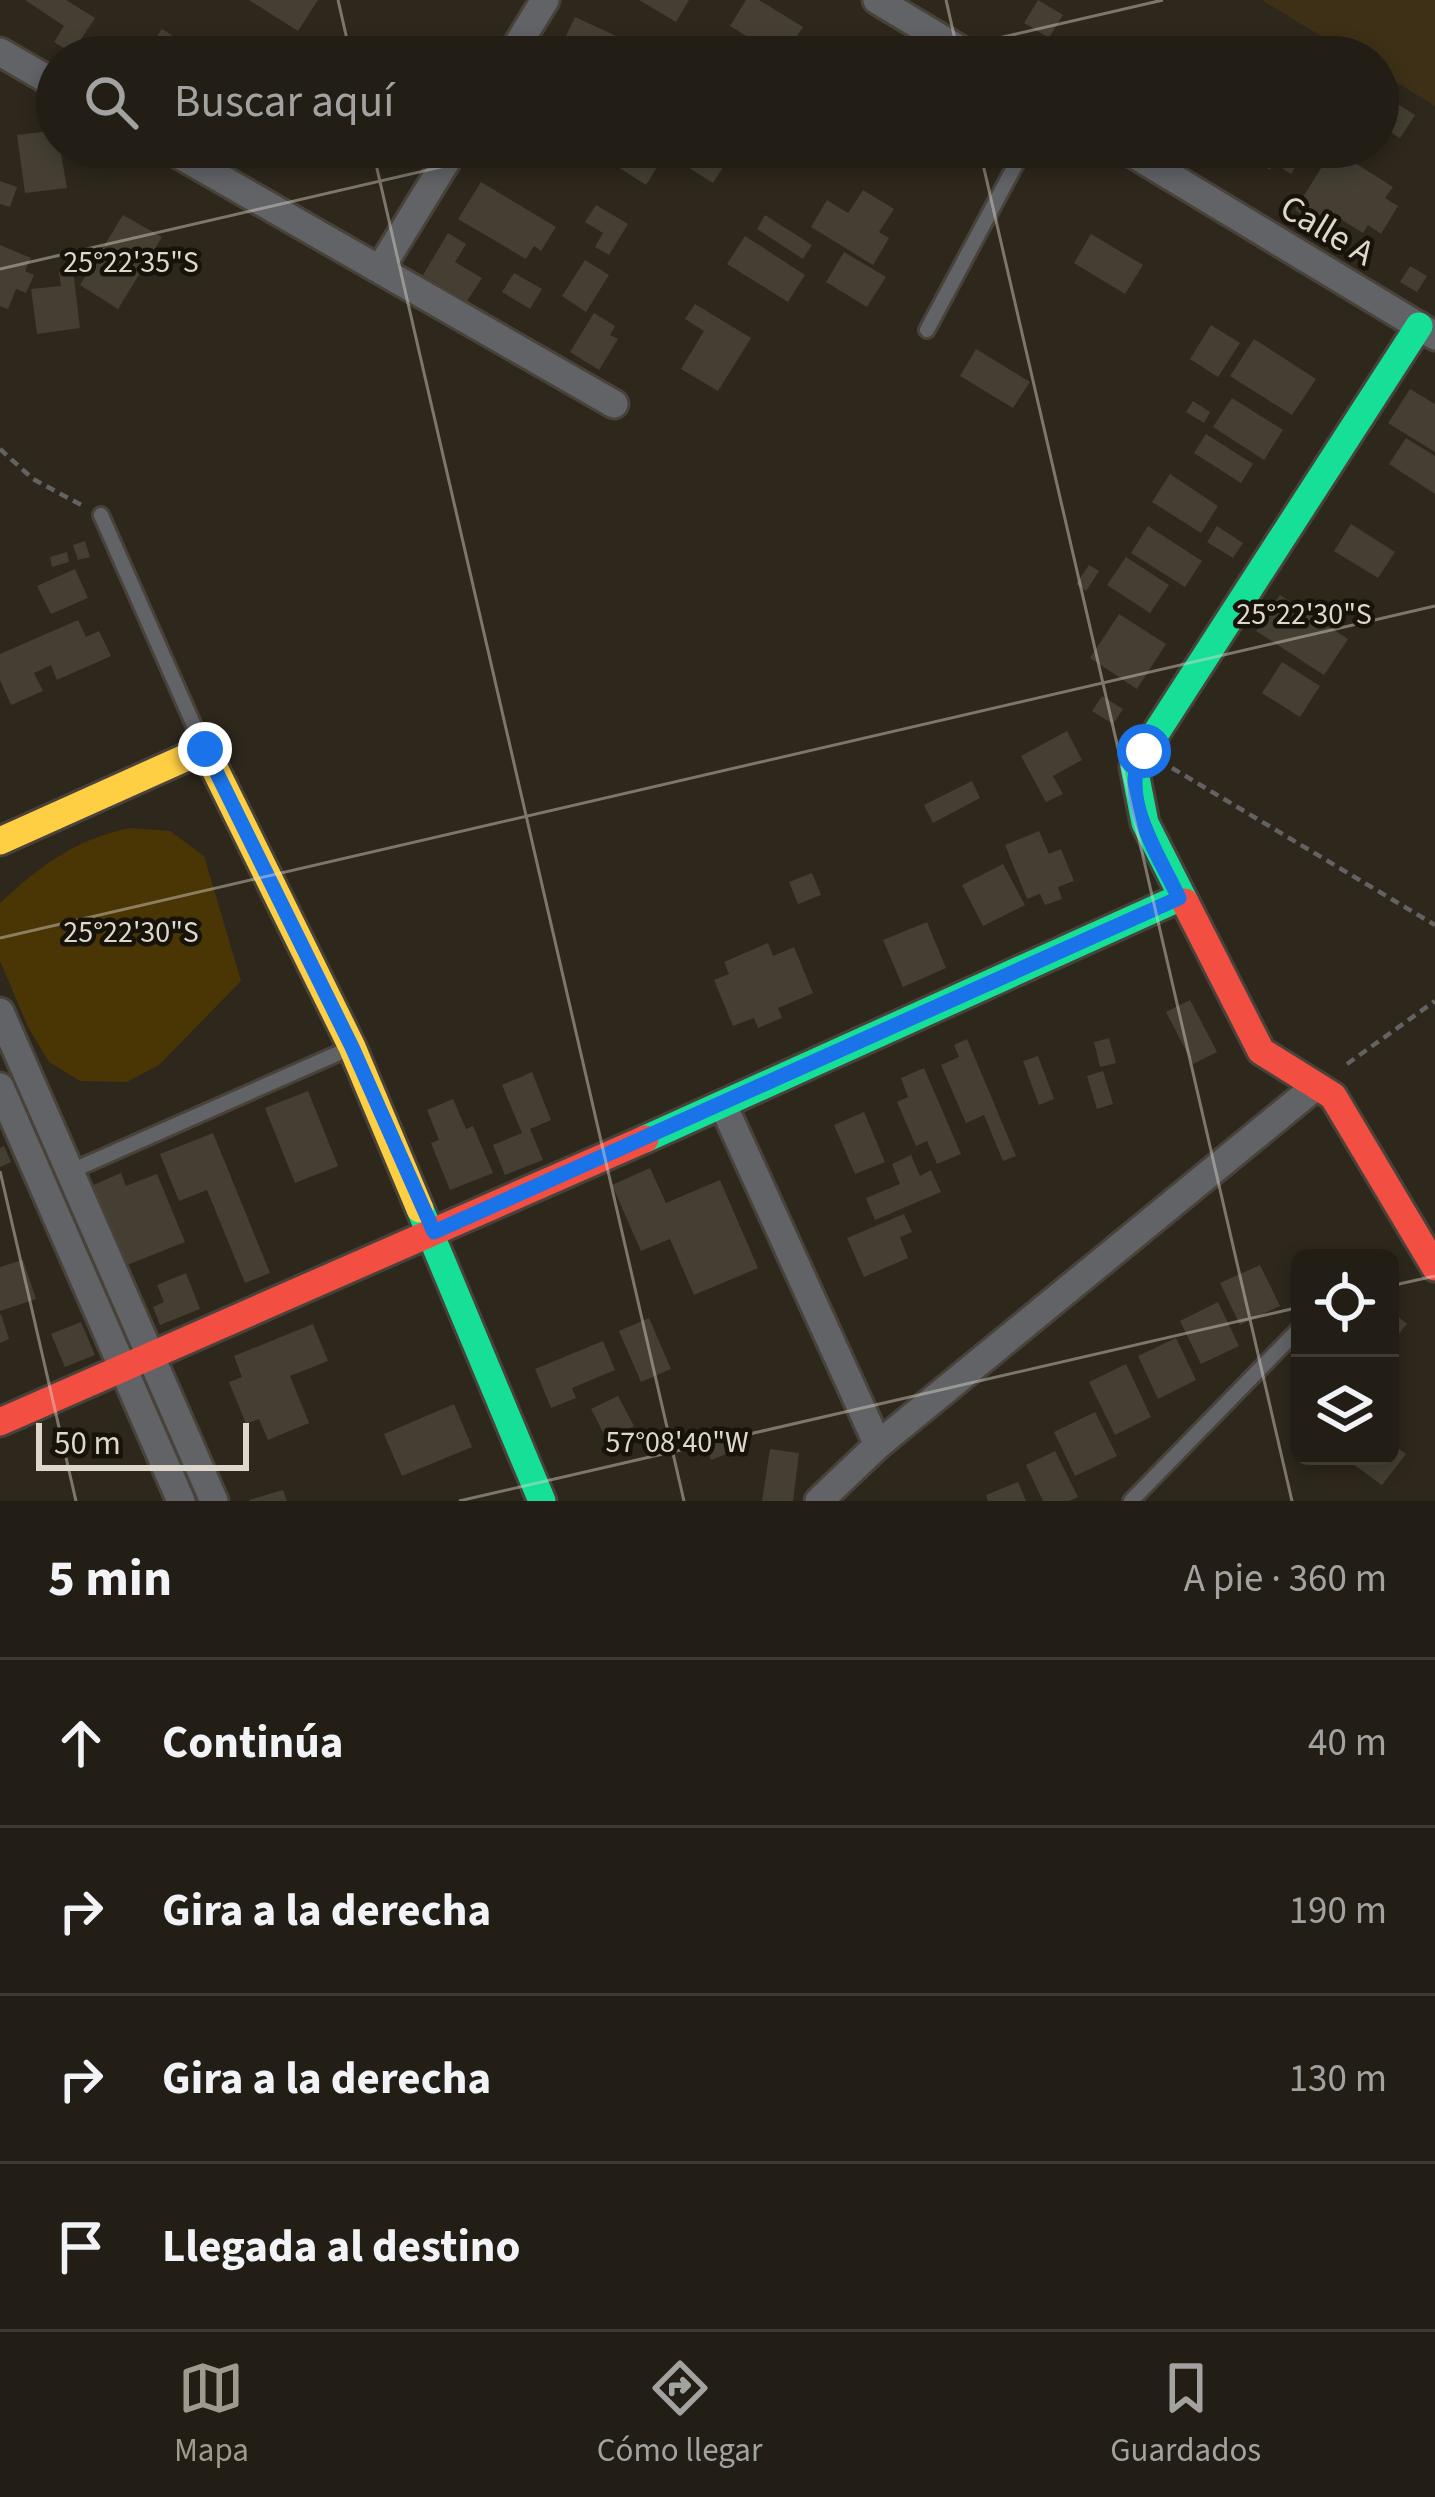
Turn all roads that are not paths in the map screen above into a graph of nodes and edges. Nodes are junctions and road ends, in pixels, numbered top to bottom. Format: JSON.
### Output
{"nodes":[{"id":1,"x":545,"y":0,"type":"edge"},
{"id":2,"x":878,"y":0,"type":"edge"},
{"id":3,"x":523,"y":36,"type":"edge"},
{"id":4,"x":937,"y":36,"type":"edge"},
{"id":5,"x":0,"y":52,"type":"edge"},
{"id":6,"x":36,"y":73,"type":"edge"},
{"id":7,"x":203,"y":168,"type":"edge"},
{"id":8,"x":442,"y":168,"type":"edge"},
{"id":9,"x":1014,"y":168,"type":"edge"},
{"id":10,"x":1157,"y":168,"type":"edge"},
{"id":11,"x":380,"y":269,"type":"junction"},
{"id":12,"x":926,"y":330,"type":"dead end"},
{"id":13,"x":1427,"y":331,"type":"edge"},
{"id":14,"x":614,"y":404,"type":"dead end"},
{"id":15,"x":101,"y":515,"type":"road end"},
{"id":16,"x":205,"y":749,"type":"junction"},
{"id":17,"x":0,"y":842,"type":"edge"},
{"id":18,"x":1179,"y":898,"type":"junction"},
{"id":19,"x":0,"y":1012,"type":"edge"},
{"id":20,"x":352,"y":1047,"type":"junction"},
{"id":21,"x":1316,"y":1086,"type":"junction"},
{"id":22,"x":0,"y":1088,"type":"edge"},
{"id":23,"x":723,"y":1105,"type":"junction"},
{"id":24,"x":70,"y":1172,"type":"junction"},
{"id":25,"x":434,"y":1232,"type":"junction"},
{"id":26,"x":1435,"y":1267,"type":"edge"},
{"id":27,"x":1291,"y":1337,"type":"edge"},
{"id":28,"x":150,"y":1355,"type":"junction"},
{"id":29,"x":122,"y":1368,"type":"junction"},
{"id":30,"x":0,"y":1422,"type":"edge"},
{"id":31,"x":878,"y":1445,"type":"junction"},
{"id":32,"x":182,"y":1501,"type":"edge"},
{"id":33,"x":214,"y":1501,"type":"edge"},
{"id":34,"x":542,"y":1501,"type":"edge"},
{"id":35,"x":819,"y":1501,"type":"edge"},
{"id":36,"x":1131,"y":1501,"type":"edge"}],
"edges":[{"from":1,"to":3,"type":"street"},
{"from":2,"to":4,"type":"street"},
{"from":5,"to":6,"type":"street"},
{"from":7,"to":11,"type":"street"},
{"from":8,"to":11,"type":"street"},
{"from":9,"to":12,"type":"lane"},
{"from":10,"to":13,"type":"street","name":"Calle A"},
{"from":11,"to":14,"type":"street"},
{"from":13,"to":18,"type":"street"},
{"from":15,"to":16,"type":"lane"},
{"from":16,"to":17,"type":"street"},
{"from":16,"to":20,"type":"street"},
{"from":18,"to":21,"type":"street"},
{"from":18,"to":23,"type":"street"},
{"from":19,"to":24,"type":"street"},
{"from":20,"to":24,"type":"lane"},
{"from":20,"to":25,"type":"street"},
{"from":21,"to":26,"type":"street"},
{"from":21,"to":31,"type":"street"},
{"from":22,"to":29,"type":"street"},
{"from":23,"to":25,"type":"street"},
{"from":23,"to":31,"type":"street"},
{"from":24,"to":28,"type":"street"},
{"from":25,"to":28,"type":"street"},
{"from":25,"to":34,"type":"street"},
{"from":27,"to":36,"type":"lane"},
{"from":28,"to":29,"type":"street"},
{"from":28,"to":33,"type":"street"},
{"from":29,"to":30,"type":"street"},
{"from":29,"to":32,"type":"street"},
{"from":31,"to":35,"type":"street"}]}
